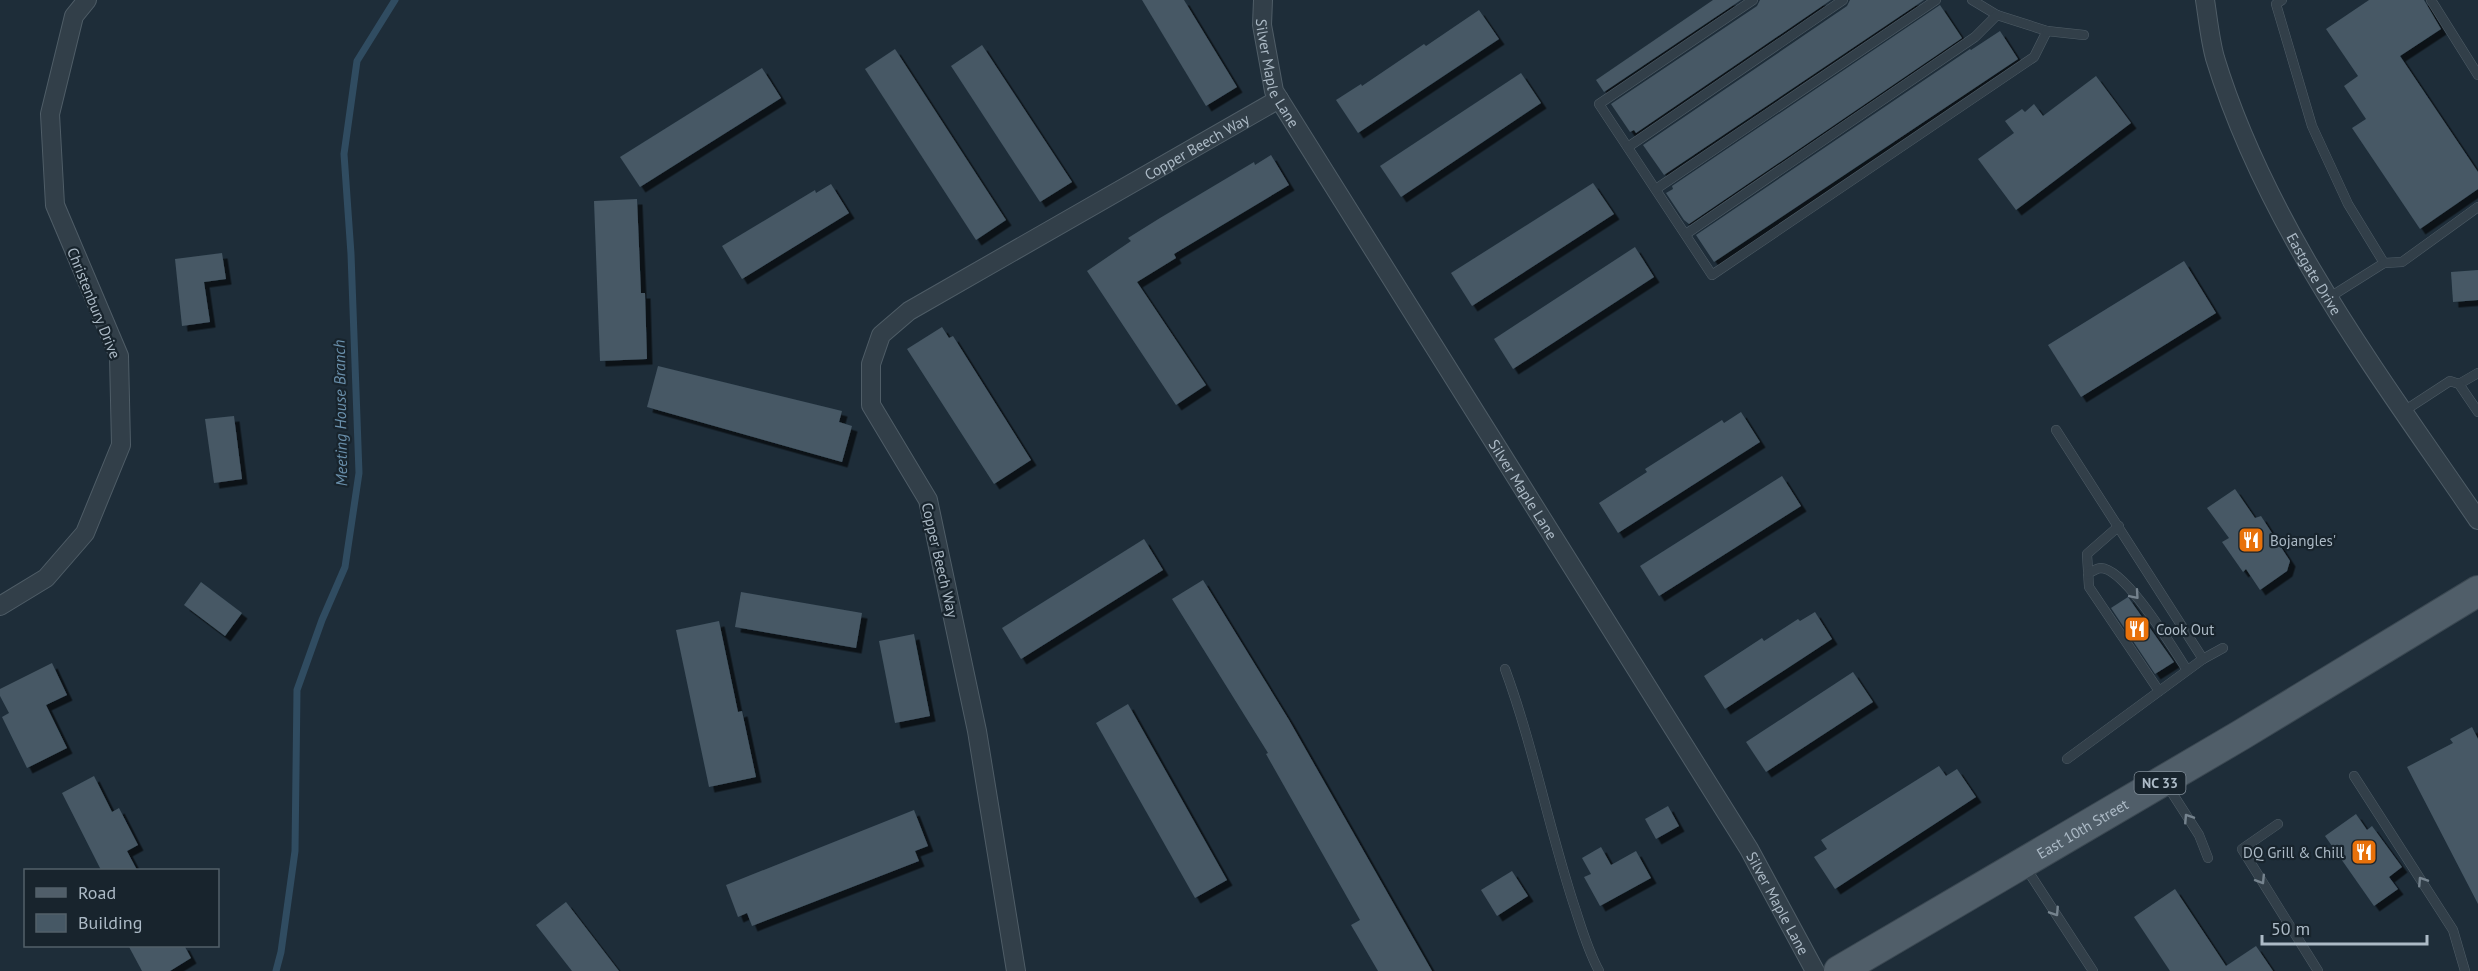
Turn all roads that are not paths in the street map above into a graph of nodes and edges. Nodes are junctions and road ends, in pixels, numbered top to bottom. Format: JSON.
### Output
{"nodes":[{"id":1,"x":87,"y":0,"type":"edge"},
{"id":2,"x":1263,"y":0,"type":"edge"},
{"id":3,"x":1753,"y":0,"type":"edge"},
{"id":4,"x":1843,"y":0,"type":"edge"},
{"id":5,"x":1936,"y":0,"type":"edge"},
{"id":6,"x":1971,"y":0,"type":"edge"},
{"id":7,"x":2205,"y":0,"type":"edge"},
{"id":8,"x":2282,"y":0,"type":"edge"},
{"id":9,"x":2430,"y":0,"type":"edge"},
{"id":10,"x":1997,"y":15,"type":"junction"},
{"id":11,"x":2047,"y":31,"type":"junction"},
{"id":12,"x":2084,"y":35,"type":"dead end"},
{"id":13,"x":2478,"y":75,"type":"edge"},
{"id":14,"x":1279,"y":99,"type":"junction"},
{"id":15,"x":1628,"y":147,"type":"junction"},
{"id":16,"x":1656,"y":189,"type":"junction"},
{"id":17,"x":2478,"y":207,"type":"edge"},
{"id":18,"x":1686,"y":234,"type":"junction"},
{"id":19,"x":2384,"y":263,"type":"junction"},
{"id":20,"x":2330,"y":297,"type":"junction"},
{"id":21,"x":2478,"y":373,"type":"edge"},
{"id":22,"x":2460,"y":384,"type":"junction"},
{"id":23,"x":2404,"y":411,"type":"junction"},
{"id":24,"x":2478,"y":412,"type":"edge"},
{"id":25,"x":2056,"y":430,"type":"dead end"},
{"id":26,"x":2478,"y":520,"type":"edge"},
{"id":27,"x":2119,"y":526,"type":"junction"},
{"id":28,"x":2088,"y":573,"type":"junction"},
{"id":29,"x":2478,"y":591,"type":"edge"},
{"id":30,"x":0,"y":606,"type":"edge"},
{"id":31,"x":2223,"y":648,"type":"dead end"},
{"id":32,"x":2203,"y":659,"type":"junction"},
{"id":33,"x":1505,"y":669,"type":"dead end"},
{"id":34,"x":2187,"y":670,"type":"junction"},
{"id":35,"x":2159,"y":691,"type":"junction"},
{"id":36,"x":2067,"y":759,"type":"dead end"},
{"id":37,"x":2354,"y":776,"type":"dead end"},
{"id":38,"x":2164,"y":780,"type":"junction"},
{"id":39,"x":2278,"y":824,"type":"dead end"},
{"id":40,"x":2208,"y":858,"type":"dead end"},
{"id":41,"x":2023,"y":863,"type":"junction"},
{"id":42,"x":1016,"y":971,"type":"edge"},
{"id":43,"x":1599,"y":971,"type":"edge"},
{"id":44,"x":1815,"y":971,"type":"edge"},
{"id":45,"x":1839,"y":971,"type":"edge"},
{"id":46,"x":2092,"y":971,"type":"edge"},
{"id":47,"x":2318,"y":971,"type":"edge"},
{"id":48,"x":2465,"y":971,"type":"edge"}],
"edges":[{"from":1,"to":30,"type":"street","name":"Christenbury Drive"},
{"from":2,"to":14,"type":"street","name":"Silver Maple Lane"},
{"from":3,"to":15,"type":"lane"},
{"from":4,"to":15,"type":"lane"},
{"from":5,"to":16,"type":"lane"},
{"from":6,"to":10,"type":"lane"},
{"from":7,"to":20,"type":"street","name":"Eastgate Drive"},
{"from":8,"to":19,"type":"lane"},
{"from":9,"to":13,"type":"lane"},
{"from":10,"to":11,"type":"lane"},
{"from":10,"to":18,"type":"lane"},
{"from":11,"to":12,"type":"lane"},
{"from":11,"to":18,"type":"lane"},
{"from":14,"to":42,"type":"street","name":"Copper Beech Way"},
{"from":14,"to":44,"type":"street","name":"Silver Maple Lane"},
{"from":15,"to":16,"type":"lane"},
{"from":16,"to":18,"type":"lane"},
{"from":17,"to":19,"type":"lane"},
{"from":19,"to":20,"type":"lane"},
{"from":20,"to":23,"type":"street","name":"Eastgate Drive"},
{"from":21,"to":22,"type":"lane"},
{"from":22,"to":23,"type":"lane"},
{"from":22,"to":24,"type":"lane"},
{"from":23,"to":26,"type":"street","name":"Eastgate Drive"},
{"from":25,"to":27,"type":"lane"},
{"from":27,"to":28,"type":"lane"},
{"from":27,"to":32,"type":"lane"},
{"from":28,"to":34,"type":"lane","one_way":true},
{"from":28,"to":35,"type":"lane"},
{"from":29,"to":38,"type":"main road","name":"East 10th Street","number":"NC 33"},
{"from":31,"to":32,"type":"lane"},
{"from":32,"to":34,"type":"lane"},
{"from":33,"to":43,"type":"lane"},
{"from":34,"to":35,"type":"lane"},
{"from":35,"to":36,"type":"lane"},
{"from":48,"to":37,"type":"lane","one_way":true},
{"from":40,"to":38,"type":"lane","one_way":true},
{"from":38,"to":41,"type":"main road","name":"East 10th Street","number":"NC 33"},
{"from":39,"to":47,"type":"lane","one_way":true},
{"from":41,"to":45,"type":"main road","name":"East 10th Street","number":"NC 33"},
{"from":41,"to":46,"type":"lane","one_way":true}]}
